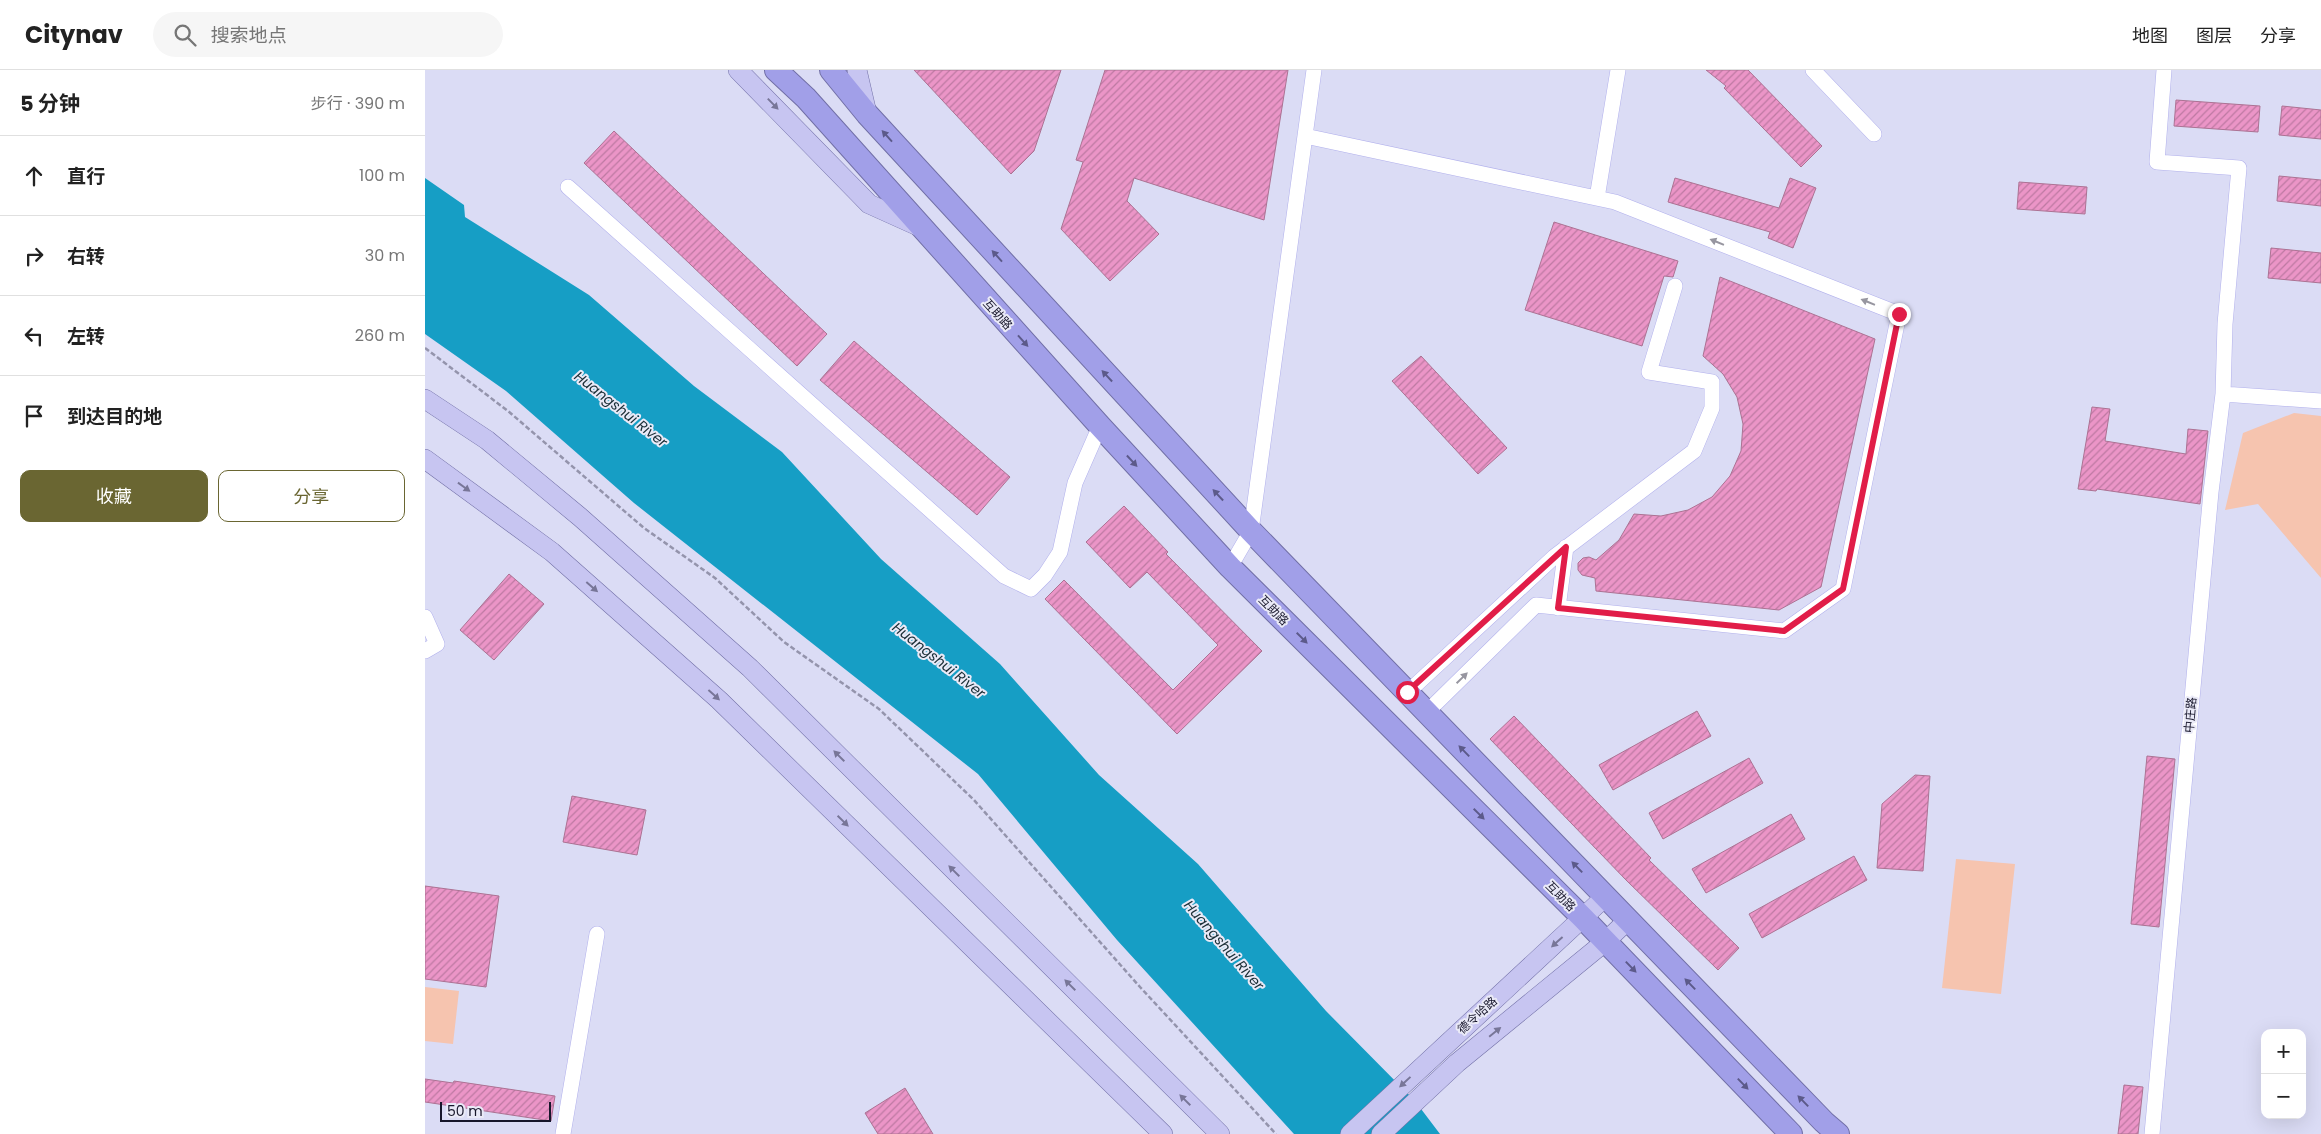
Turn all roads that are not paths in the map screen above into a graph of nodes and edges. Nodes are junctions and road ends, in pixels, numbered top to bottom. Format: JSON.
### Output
{"nodes":[{"id":1,"x":738,"y":70,"type":"edge"},
{"id":2,"x":776,"y":70,"type":"edge"},
{"id":3,"x":831,"y":70,"type":"edge"},
{"id":4,"x":857,"y":70,"type":"edge"},
{"id":5,"x":1314,"y":70,"type":"edge"},
{"id":6,"x":1618,"y":70,"type":"edge"},
{"id":7,"x":1813,"y":70,"type":"edge"},
{"id":8,"x":2165,"y":70,"type":"edge"},
{"id":9,"x":867,"y":114,"type":"junction"},
{"id":10,"x":1874,"y":134,"type":"dead end"},
{"id":11,"x":1305,"y":136,"type":"junction"},
{"id":12,"x":568,"y":187,"type":"dead end"},
{"id":13,"x":1597,"y":198,"type":"junction"},
{"id":14,"x":920,"y":227,"type":"junction"},
{"id":15,"x":1675,"y":286,"type":"dead end"},
{"id":16,"x":2223,"y":394,"type":"junction"},
{"id":17,"x":425,"y":399,"type":"edge"},
{"id":18,"x":2321,"y":401,"type":"edge"},
{"id":19,"x":1100,"y":426,"type":"junction"},
{"id":20,"x":425,"y":458,"type":"edge"},
{"id":21,"x":1251,"y":531,"type":"junction"},
{"id":22,"x":1566,"y":547,"type":"junction"},
{"id":23,"x":1230,"y":567,"type":"junction"},
{"id":24,"x":1558,"y":608,"type":"junction"},
{"id":25,"x":425,"y":616,"type":"edge"},
{"id":26,"x":425,"y":652,"type":"edge"},
{"id":27,"x":1407,"y":692,"type":"junction"},
{"id":28,"x":1427,"y":712,"type":"junction"},
{"id":29,"x":1605,"y":897,"type":"junction"},
{"id":30,"x":1583,"y":918,"type":"junction"},
{"id":31,"x":1628,"y":920,"type":"junction"},
{"id":32,"x":597,"y":934,"type":"dead end"},
{"id":33,"x":1606,"y":941,"type":"junction"},
{"id":34,"x":563,"y":1134,"type":"edge"},
{"id":35,"x":1163,"y":1134,"type":"edge"},
{"id":36,"x":1220,"y":1134,"type":"edge"},
{"id":37,"x":1350,"y":1134,"type":"edge"},
{"id":38,"x":1381,"y":1134,"type":"edge"},
{"id":39,"x":1791,"y":1134,"type":"edge"},
{"id":40,"x":1838,"y":1134,"type":"edge"},
{"id":41,"x":2152,"y":1134,"type":"edge"}],
"edges":[{"from":1,"to":14,"type":"main road","one_way":true},
{"from":2,"to":14,"type":"highway","name":"互助路"},
{"from":3,"to":9,"type":"highway"},
{"from":4,"to":9,"type":"main road"},
{"from":5,"to":11,"type":"street"},
{"from":6,"to":13,"type":"street"},
{"from":7,"to":10,"type":"street"},
{"from":8,"to":16,"type":"street","name":"中庄路"},
{"from":21,"to":9,"type":"highway","one_way":true},
{"from":11,"to":13,"type":"street"},
{"from":11,"to":21,"type":"street"},
{"from":12,"to":19,"type":"street"},
{"from":24,"to":13,"type":"street","one_way":true},
{"from":14,"to":19,"type":"highway","name":"互助路","one_way":true},
{"from":15,"to":22,"type":"street"},
{"from":16,"to":18,"type":"street"},
{"from":16,"to":41,"type":"street","name":"中庄路"},
{"from":36,"to":17,"type":"main road","one_way":true},
{"from":19,"to":23,"type":"highway","name":"互助路","one_way":true},
{"from":20,"to":35,"type":"main road","one_way":true},
{"from":21,"to":23,"type":"street"},
{"from":21,"to":27,"type":"highway"},
{"from":22,"to":24,"type":"street"},
{"from":22,"to":27,"type":"street"},
{"from":23,"to":30,"type":"highway","name":"互助路","one_way":true},
{"from":28,"to":24,"type":"street","one_way":true},
{"from":25,"to":26,"type":"street"},
{"from":27,"to":28,"type":"highway"},
{"from":29,"to":28,"type":"highway","one_way":true},
{"from":29,"to":30,"type":"main road","name":"德令哈路"},
{"from":29,"to":31,"type":"highway"},
{"from":30,"to":33,"type":"highway","name":"互助路"},
{"from":30,"to":37,"type":"main road","name":"德令哈路","one_way":true},
{"from":31,"to":33,"type":"main road","name":"德令哈路"},
{"from":40,"to":31,"type":"highway","one_way":true},
{"from":32,"to":34,"type":"street"},
{"from":38,"to":33,"type":"main road","name":"德令哈路","one_way":true},
{"from":33,"to":39,"type":"highway","name":"互助路","one_way":true}]}
